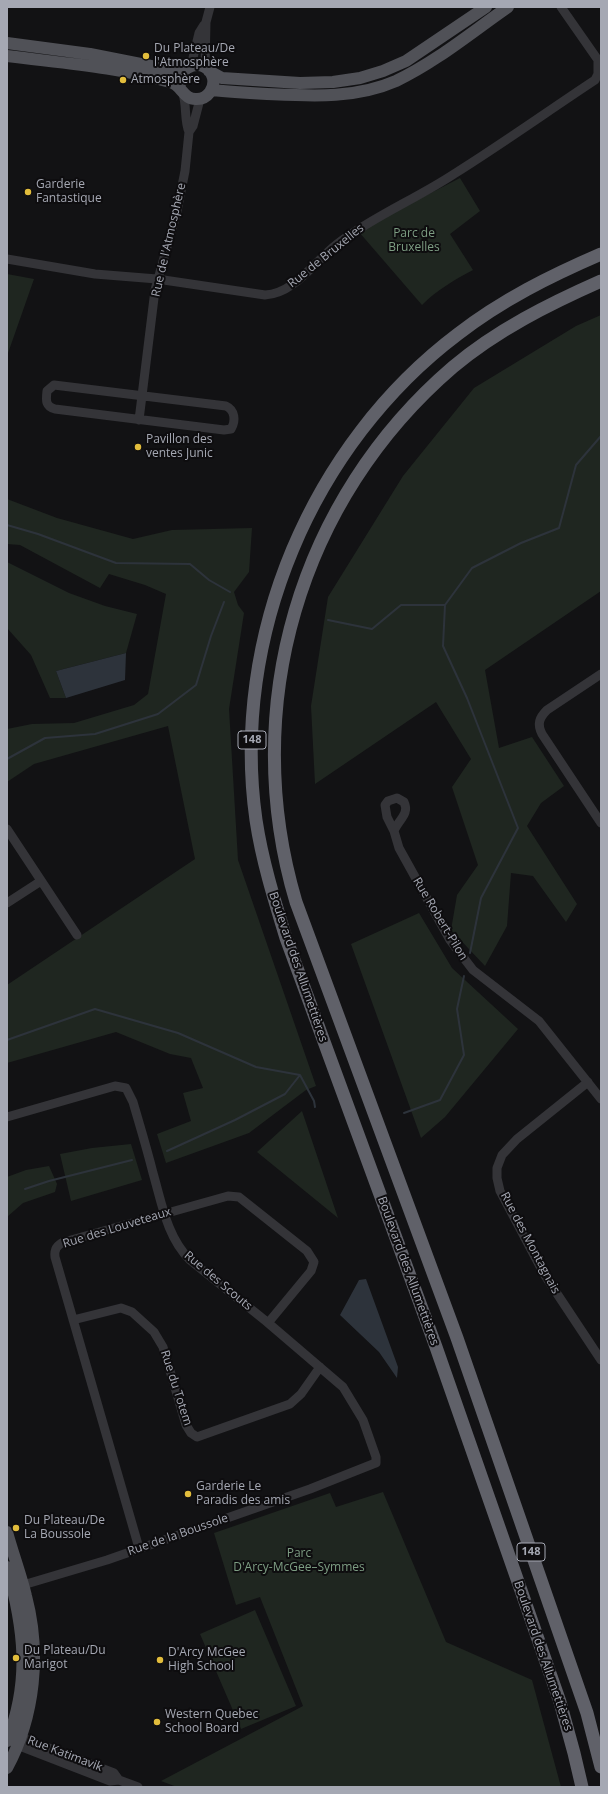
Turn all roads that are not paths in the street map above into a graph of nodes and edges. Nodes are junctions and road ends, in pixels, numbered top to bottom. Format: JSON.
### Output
{"nodes":[{"id":1,"x":210,"y":7,"type":"edge"},
{"id":2,"x":486,"y":7,"type":"edge"},
{"id":3,"x":508,"y":7,"type":"edge"},
{"id":4,"x":561,"y":7,"type":"edge"},
{"id":5,"x":206,"y":22,"type":"junction"},
{"id":6,"x":7,"y":43,"type":"edge"},
{"id":7,"x":7,"y":56,"type":"edge"},
{"id":8,"x":187,"y":68,"type":"junction"},
{"id":9,"x":207,"y":69,"type":"junction"},
{"id":10,"x":212,"y":90,"type":"junction"},
{"id":11,"x":182,"y":91,"type":"junction"},
{"id":12,"x":200,"y":99,"type":"junction"},
{"id":13,"x":189,"y":132,"type":"junction"},
{"id":14,"x":601,"y":254,"type":"edge"},
{"id":15,"x":7,"y":259,"type":"edge"},
{"id":16,"x":157,"y":279,"type":"junction"},
{"id":17,"x":601,"y":281,"type":"edge"},
{"id":18,"x":142,"y":395,"type":"junction"},
{"id":19,"x":139,"y":420,"type":"junction"},
{"id":20,"x":601,"y":674,"type":"edge"},
{"id":21,"x":601,"y":823,"type":"edge"},
{"id":22,"x":7,"y":829,"type":"edge"},
{"id":23,"x":394,"y":830,"type":"dead end"},
{"id":24,"x":41,"y":881,"type":"junction"},
{"id":25,"x":7,"y":903,"type":"edge"},
{"id":26,"x":77,"y":935,"type":"dead end"},
{"id":27,"x":588,"y":1082,"type":"junction"},
{"id":28,"x":601,"y":1099,"type":"edge"},
{"id":29,"x":7,"y":1117,"type":"edge"},
{"id":30,"x":164,"y":1214,"type":"junction"},
{"id":31,"x":73,"y":1320,"type":"junction"},
{"id":32,"x":268,"y":1323,"type":"junction"},
{"id":33,"x":457,"y":1338,"type":"junction"},
{"id":34,"x":435,"y":1344,"type":"junction"},
{"id":35,"x":601,"y":1360,"type":"edge"},
{"id":36,"x":320,"y":1367,"type":"junction"},
{"id":37,"x":376,"y":1463,"type":"joint"},
{"id":38,"x":7,"y":1532,"type":"edge"},
{"id":39,"x":139,"y":1548,"type":"junction"},
{"id":40,"x":7,"y":1567,"type":"edge"},
{"id":41,"x":14,"y":1588,"type":"edge"},
{"id":42,"x":13,"y":1741,"type":"edge"},
{"id":43,"x":601,"y":1767,"type":"edge"},
{"id":44,"x":7,"y":1768,"type":"edge"},
{"id":45,"x":138,"y":1787,"type":"edge"},
{"id":46,"x":582,"y":1787,"type":"edge"}],
"edges":[{"from":1,"to":5,"type":"street"},
{"from":2,"to":9,"type":"main road"},
{"from":3,"to":10,"type":"main road"},
{"from":4,"to":16,"type":"street","name":"Rue de Bruxelles"},
{"from":5,"to":8,"type":"street"},
{"from":5,"to":9,"type":"street"},
{"from":6,"to":8,"type":"main road"},
{"from":7,"to":11,"type":"main road"},
{"from":8,"to":9,"type":"main road"},
{"from":8,"to":11,"type":"main road"},
{"from":9,"to":10,"type":"main road"},
{"from":10,"to":12,"type":"main road"},
{"from":11,"to":12,"type":"main road"},
{"from":11,"to":13,"type":"street","name":"Rue de l'Atmosphère"},
{"from":12,"to":13,"type":"street","name":"Rue de l'Atmosphère"},
{"from":13,"to":16,"type":"street","name":"Rue de l'Atmosphère"},
{"from":14,"to":34,"type":"highway","name":"Boulevard des Allumettières","number":"148"},
{"from":15,"to":16,"type":"street","name":"Rue de Bruxelles"},
{"from":16,"to":18,"type":"street","name":"Rue de l'Atmosphère"},
{"from":17,"to":33,"type":"highway","name":"Boulevard des Allumettières","number":"148"},
{"from":18,"to":19,"type":"street","name":"Rue de l'Atmosphère"},
{"from":18,"to":19,"type":"street"},
{"from":18,"to":19,"type":"street"},
{"from":20,"to":21,"type":"street"},
{"from":22,"to":24,"type":"street"},
{"from":23,"to":27,"type":"street","name":"Rue Robert-Pilon"},
{"from":24,"to":25,"type":"street"},
{"from":24,"to":26,"type":"street"},
{"from":27,"to":28,"type":"street","name":"Rue Robert-Pilon"},
{"from":27,"to":35,"type":"street","name":"Rue des Montagnais"},
{"from":29,"to":30,"type":"street","name":"Rue des Scouts"},
{"from":30,"to":31,"type":"street","name":"Rue des Louveteaux"},
{"from":30,"to":32,"type":"street","name":"Rue des Scouts"},
{"from":30,"to":32,"type":"street","name":"Rue des Louveteaux"},
{"from":31,"to":36,"type":"street","name":"Rue du Totem"},
{"from":31,"to":39,"type":"street","name":"Rue des Louveteaux"},
{"from":32,"to":36,"type":"street","name":"Rue des Scouts"},
{"from":33,"to":34,"type":"highway"},
{"from":33,"to":43,"type":"highway","name":"Boulevard des Allumettières","number":"148"},
{"from":34,"to":46,"type":"highway","name":"Boulevard des Allumettières","number":"148"},
{"from":36,"to":37,"type":"street","name":"Rue des Scouts"},
{"from":37,"to":39,"type":"street","name":"Rue de la Boussole"},
{"from":38,"to":41,"type":"main road"},
{"from":39,"to":41,"type":"street","name":"Rue de la Boussole"},
{"from":40,"to":41,"type":"main road"},
{"from":41,"to":42,"type":"main road"},
{"from":42,"to":44,"type":"main road"},
{"from":42,"to":45,"type":"street","name":"Rue Katimavik"}]}
